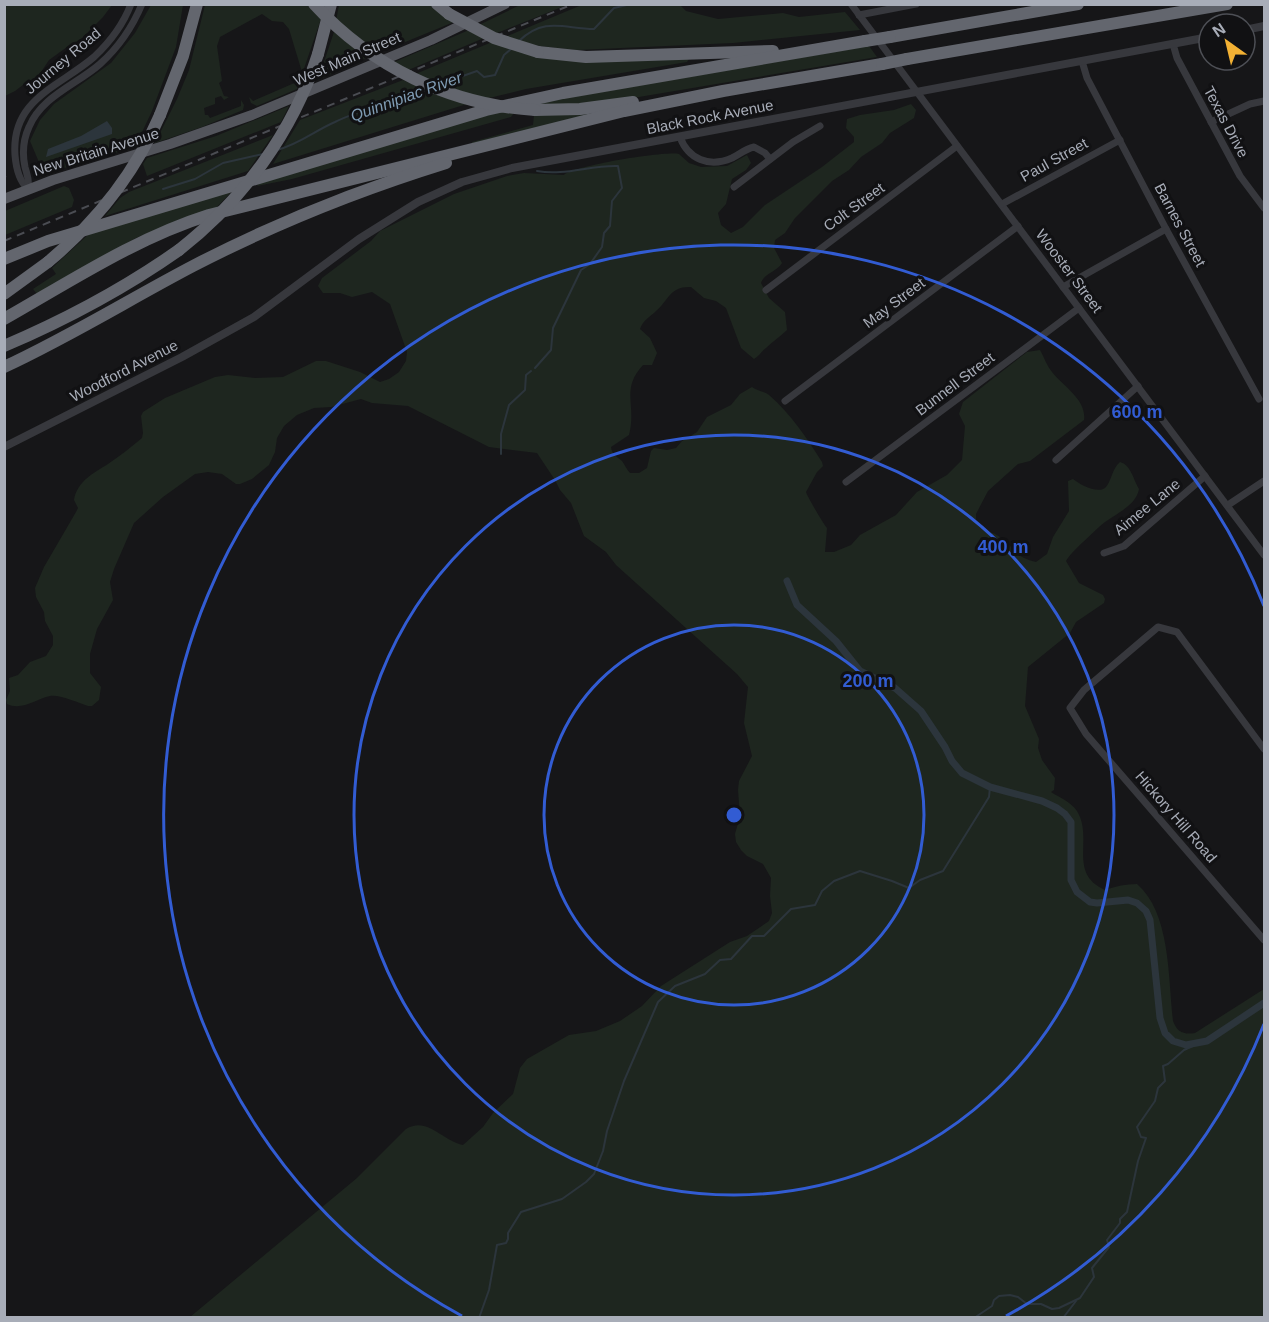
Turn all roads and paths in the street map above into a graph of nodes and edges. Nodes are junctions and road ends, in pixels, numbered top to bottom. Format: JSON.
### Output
{"nodes":[{"id":1,"x":131,"y":4,"type":"edge"},
{"id":2,"x":142,"y":4,"type":"edge"},
{"id":3,"x":197,"y":4,"type":"edge"},
{"id":4,"x":314,"y":4,"type":"edge"},
{"id":5,"x":331,"y":4,"type":"edge"},
{"id":6,"x":437,"y":4,"type":"edge"},
{"id":7,"x":505,"y":4,"type":"edge"},
{"id":8,"x":851,"y":4,"type":"edge"},
{"id":9,"x":916,"y":4,"type":"edge"},
{"id":10,"x":1078,"y":4,"type":"edge"},
{"id":11,"x":1227,"y":4,"type":"edge"},
{"id":12,"x":859,"y":15,"type":"junction"},
{"id":13,"x":1197,"y":39,"type":"edge"},
{"id":14,"x":1173,"y":44,"type":"junction"},
{"id":15,"x":834,"y":46,"type":"junction"},
{"id":16,"x":1082,"y":61,"type":"junction"},
{"id":17,"x":784,"y":80,"type":"junction"},
{"id":18,"x":917,"y":92,"type":"junction"},
{"id":19,"x":1264,"y":101,"type":"edge"},
{"id":20,"x":1211,"y":123,"type":"junction"},
{"id":21,"x":820,"y":126,"type":"dead end"},
{"id":22,"x":560,"y":127,"type":"junction"},
{"id":23,"x":198,"y":135,"type":"joint"},
{"id":24,"x":680,"y":137,"type":"junction"},
{"id":25,"x":1120,"y":140,"type":"junction"},
{"id":26,"x":957,"y":146,"type":"junction"},
{"id":27,"x":770,"y":159,"type":"junction"},
{"id":28,"x":734,"y":187,"type":"dead end"},
{"id":29,"x":28,"y":189,"type":"junction"},
{"id":30,"x":4,"y":200,"type":"edge"},
{"id":31,"x":1002,"y":204,"type":"junction"},
{"id":32,"x":1264,"y":208,"type":"edge"},
{"id":33,"x":1018,"y":226,"type":"junction"},
{"id":34,"x":1166,"y":229,"type":"junction"},
{"id":35,"x":4,"y":259,"type":"edge"},
{"id":36,"x":1064,"y":287,"type":"junction"},
{"id":37,"x":766,"y":290,"type":"dead end"},
{"id":38,"x":4,"y":294,"type":"edge"},
{"id":39,"x":99,"y":300,"type":"junction"},
{"id":40,"x":1080,"y":308,"type":"junction"},
{"id":41,"x":254,"y":317,"type":"joint"},
{"id":42,"x":4,"y":319,"type":"edge"},
{"id":43,"x":4,"y":346,"type":"edge"},
{"id":44,"x":4,"y":354,"type":"edge"},
{"id":45,"x":4,"y":368,"type":"edge"},
{"id":46,"x":1138,"y":386,"type":"junction"},
{"id":47,"x":1259,"y":399,"type":"dead end"},
{"id":48,"x":786,"y":400,"type":"dead end"},
{"id":49,"x":4,"y":447,"type":"edge"},
{"id":50,"x":1056,"y":460,"type":"dead end"},
{"id":51,"x":1205,"y":476,"type":"junction"},
{"id":52,"x":1264,"y":481,"type":"edge"},
{"id":53,"x":846,"y":482,"type":"dead end"},
{"id":54,"x":1228,"y":505,"type":"junction"},
{"id":55,"x":1104,"y":553,"type":"dead end"},
{"id":56,"x":1264,"y":555,"type":"edge"},
{"id":57,"x":1264,"y":749,"type":"edge"},
{"id":58,"x":1264,"y":940,"type":"edge"}],
"edges":[{"from":1,"to":29,"type":"street","name":"Journey Road"},
{"from":2,"to":29,"type":"street","name":"Journey Road"},
{"from":3,"to":38,"type":"highway","bridge":true},
{"from":4,"to":17,"type":"highway","bridge":true},
{"from":5,"to":39,"type":"highway","bridge":true},
{"from":6,"to":15,"type":"highway","bridge":true},
{"from":7,"to":23,"type":"main road","name":"West Main Street"},
{"from":8,"to":12,"type":"street","name":"Wooster Street"},
{"from":9,"to":12,"type":"street"},
{"from":10,"to":15,"type":"highway","bridge":true},
{"from":11,"to":17,"type":"highway","bridge":true},
{"from":12,"to":18,"type":"street","name":"Wooster Street"},
{"from":13,"to":14,"type":"street","name":"Black Rock Avenue"},
{"from":14,"to":16,"type":"street","name":"Black Rock Avenue"},
{"from":14,"to":20,"type":"street","name":"Texas Drive"},
{"from":15,"to":35,"type":"highway"},
{"from":16,"to":18,"type":"street","name":"Black Rock Avenue"},
{"from":16,"to":25,"type":"street","name":"Barnes Street"},
{"from":17,"to":22,"type":"highway"},
{"from":18,"to":24,"type":"street","name":"Black Rock Avenue"},
{"from":18,"to":26,"type":"street","name":"Wooster Street"},
{"from":19,"to":20,"type":"street"},
{"from":20,"to":32,"type":"street","name":"Texas Drive"},
{"from":21,"to":27,"type":"street"},
{"from":22,"to":42,"type":"highway"},
{"from":22,"to":45,"type":"highway"},
{"from":23,"to":29,"type":"main road","name":"New Britain Avenue"},
{"from":24,"to":27,"type":"street"},
{"from":24,"to":41,"type":"street","name":"Black Rock Avenue"},
{"from":25,"to":31,"type":"street","name":"Paul Street"},
{"from":25,"to":34,"type":"street","name":"Barnes Street"},
{"from":26,"to":31,"type":"street","name":"Wooster Street"},
{"from":26,"to":37,"type":"street","name":"Colt Street"},
{"from":27,"to":28,"type":"street"},
{"from":29,"to":30,"type":"main road","name":"New Britain Avenue"},
{"from":31,"to":33,"type":"street","name":"Wooster Street"},
{"from":33,"to":36,"type":"street","name":"Wooster Street"},
{"from":33,"to":48,"type":"street","name":"May Street"},
{"from":34,"to":36,"type":"street"},
{"from":34,"to":47,"type":"street","name":"Barnes Street"},
{"from":36,"to":40,"type":"street","name":"Wooster Street"},
{"from":39,"to":43,"type":"highway"},
{"from":39,"to":44,"type":"highway"},
{"from":40,"to":46,"type":"street","name":"Wooster Street"},
{"from":40,"to":53,"type":"street","name":"Bunnell Street"},
{"from":41,"to":49,"type":"street","name":"Woodford Avenue"},
{"from":46,"to":50,"type":"street"},
{"from":46,"to":51,"type":"street","name":"Wooster Street"},
{"from":51,"to":54,"type":"street","name":"Wooster Street"},
{"from":51,"to":55,"type":"street","name":"Aimee Lane"},
{"from":52,"to":54,"type":"street"},
{"from":54,"to":56,"type":"street","name":"Wooster Street"},
{"from":57,"to":58,"type":"street","name":"Hickory Hill Road"}]}
